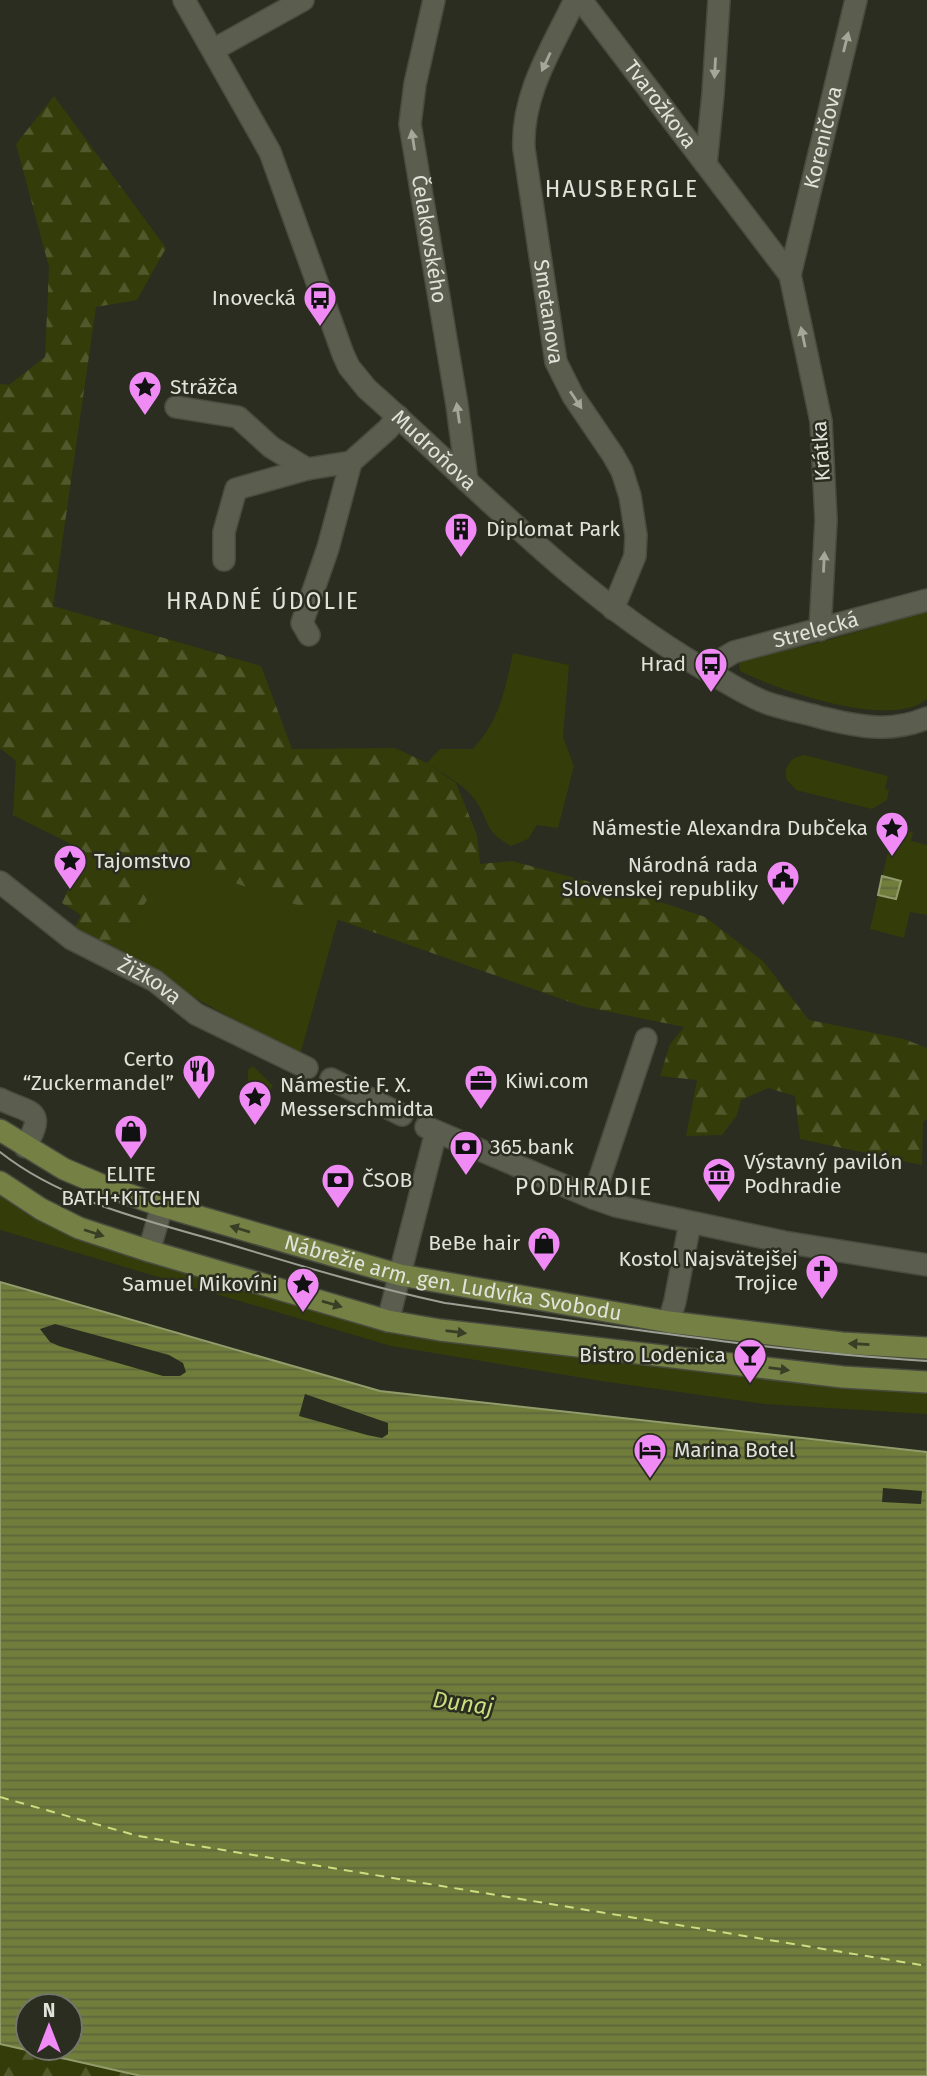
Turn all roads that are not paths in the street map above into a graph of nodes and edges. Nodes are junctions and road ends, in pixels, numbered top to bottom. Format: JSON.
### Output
{"nodes":[{"id":1,"x":184,"y":0,"type":"edge"},
{"id":2,"x":303,"y":0,"type":"edge"},
{"id":3,"x":434,"y":0,"type":"edge"},
{"id":4,"x":575,"y":0,"type":"edge"},
{"id":5,"x":581,"y":0,"type":"edge"},
{"id":6,"x":719,"y":0,"type":"edge"},
{"id":7,"x":856,"y":0,"type":"edge"},
{"id":8,"x":213,"y":50,"type":"junction"},
{"id":9,"x":706,"y":164,"type":"junction"},
{"id":10,"x":790,"y":275,"type":"junction"},
{"id":11,"x":176,"y":407,"type":"dead end"},
{"id":12,"x":398,"y":416,"type":"junction"},
{"id":13,"x":351,"y":462,"type":"junction"},
{"id":14,"x":307,"y":469,"type":"junction"},
{"id":15,"x":467,"y":481,"type":"junction"},
{"id":16,"x":224,"y":560,"type":"dead end"},
{"id":17,"x":927,"y":600,"type":"edge"},
{"id":18,"x":613,"y":609,"type":"junction"},
{"id":19,"x":820,"y":630,"type":"junction"},
{"id":20,"x":309,"y":635,"type":"dead end"},
{"id":21,"x":712,"y":673,"type":"junction"},
{"id":22,"x":918,"y":722,"type":"edge"},
{"id":23,"x":0,"y":882,"type":"edge"},
{"id":24,"x":646,"y":1039,"type":"dead end"},
{"id":25,"x":307,"y":1068,"type":"dead end"},
{"id":26,"x":331,"y":1079,"type":"dead end"},
{"id":27,"x":0,"y":1099,"type":"edge"},
{"id":28,"x":402,"y":1115,"type":"dead end"},
{"id":29,"x":0,"y":1130,"type":"edge"},
{"id":30,"x":25,"y":1147,"type":"junction"},
{"id":31,"x":0,"y":1182,"type":"edge"},
{"id":32,"x":593,"y":1198,"type":"junction"},
{"id":33,"x":162,"y":1206,"type":"junction"},
{"id":34,"x":690,"y":1223,"type":"junction"},
{"id":35,"x":149,"y":1251,"type":"junction"},
{"id":36,"x":927,"y":1265,"type":"edge"},
{"id":37,"x":400,"y":1275,"type":"junction"},
{"id":38,"x":388,"y":1321,"type":"junction"},
{"id":39,"x":669,"y":1322,"type":"junction"},
{"id":40,"x":927,"y":1348,"type":"edge"},
{"id":41,"x":927,"y":1382,"type":"edge"}],
"edges":[{"from":1,"to":8,"type":"street","name":"Mudroňova"},
{"from":2,"to":8,"type":"street"},
{"from":15,"to":3,"type":"street","name":"Čelakovského","one_way":true},
{"from":4,"to":18,"type":"street","name":"Smetanova","one_way":true},
{"from":5,"to":9,"type":"street","name":"Tvarožkova"},
{"from":6,"to":9,"type":"street","one_way":true},
{"from":10,"to":7,"type":"street","name":"Koreničova","one_way":true},
{"from":8,"to":12,"type":"street","name":"Mudroňova"},
{"from":9,"to":10,"type":"street","name":"Tvarožkova"},
{"from":19,"to":10,"type":"street","name":"Krátka","one_way":true},
{"from":11,"to":14,"type":"street"},
{"from":12,"to":13,"type":"street"},
{"from":12,"to":15,"type":"street","name":"Mudroňova"},
{"from":13,"to":14,"type":"street"},
{"from":13,"to":20,"type":"street"},
{"from":14,"to":16,"type":"street"},
{"from":15,"to":18,"type":"street","name":"Mudroňova"},
{"from":17,"to":19,"type":"street","name":"Strelecká"},
{"from":18,"to":21,"type":"street","name":"Mudroňova"},
{"from":19,"to":21,"type":"street","name":"Strelecká"},
{"from":21,"to":22,"type":"street","name":"Mudroňova"},
{"from":23,"to":25,"type":"street","name":"Žižkova"},
{"from":24,"to":32,"type":"street"},
{"from":26,"to":28,"type":"street"},
{"from":27,"to":30,"type":"street"},
{"from":29,"to":30,"type":"main road","name":"Nábrežie arm. gen. Ludvíka Svobodu"},
{"from":30,"to":33,"type":"main road","name":"Nábrežie arm. gen. Ludvíka Svobodu"},
{"from":31,"to":35,"type":"main road","name":"Nábrežie arm. gen. Ludvíka Svobodu","one_way":true},
{"from":32,"to":34,"type":"street"},
{"from":32,"to":37,"type":"street"},
{"from":33,"to":35,"type":"street"},
{"from":37,"to":33,"type":"main road","name":"Nábrežie arm. gen. Ludvíka Svobodu","one_way":true},
{"from":34,"to":36,"type":"street"},
{"from":34,"to":39,"type":"street"},
{"from":35,"to":38,"type":"main road","name":"Nábrežie arm. gen. Ludvíka Svobodu","one_way":true},
{"from":37,"to":38,"type":"street"},
{"from":37,"to":39,"type":"main road","name":"Nábrežie arm. gen. Ludvíka Svobodu"},
{"from":38,"to":41,"type":"main road","name":"Nábrežie arm. gen. Ludvíka Svobodu","one_way":true},
{"from":40,"to":39,"type":"main road","name":"Nábrežie arm. gen. Ludvíka Svobodu","one_way":true}]}
